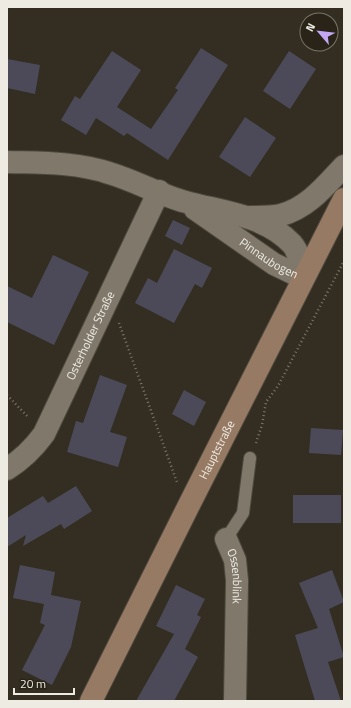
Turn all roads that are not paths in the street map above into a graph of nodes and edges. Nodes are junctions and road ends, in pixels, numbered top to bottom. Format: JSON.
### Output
{"nodes":[{"id":1,"x":7,"y":162,"type":"edge"},
{"id":2,"x":344,"y":166,"type":"edge"},
{"id":3,"x":159,"y":191,"type":"junction"},
{"id":4,"x":344,"y":199,"type":"edge"},
{"id":5,"x":185,"y":202,"type":"junction"},
{"id":6,"x":250,"y":218,"type":"junction"},
{"id":7,"x":303,"y":278,"type":"junction"},
{"id":8,"x":250,"y":458,"type":"road end"},
{"id":9,"x":7,"y":469,"type":"edge"},
{"id":10,"x":226,"y":539,"type":"joint"},
{"id":11,"x":91,"y":701,"type":"edge"},
{"id":12,"x":235,"y":701,"type":"edge"}],
"edges":[{"from":1,"to":3,"type":"street","name":"Pinnaubogen"},
{"from":2,"to":6,"type":"street","name":"Pinnaubogen"},
{"from":3,"to":5,"type":"street","name":"Pinnaubogen"},
{"from":3,"to":9,"type":"street","name":"Osterholder Straße"},
{"from":4,"to":7,"type":"main road","name":"Hauptstraße"},
{"from":5,"to":6,"type":"street","name":"Pinnaubogen"},
{"from":5,"to":7,"type":"street","name":"Pinnaubogen"},
{"from":6,"to":7,"type":"street","name":"Pinnaubogen"},
{"from":7,"to":11,"type":"main road","name":"Hauptstraße"},
{"from":8,"to":10,"type":"lane","name":"Ossenblink"},
{"from":10,"to":12,"type":"street","name":"Ossenblink"}]}
